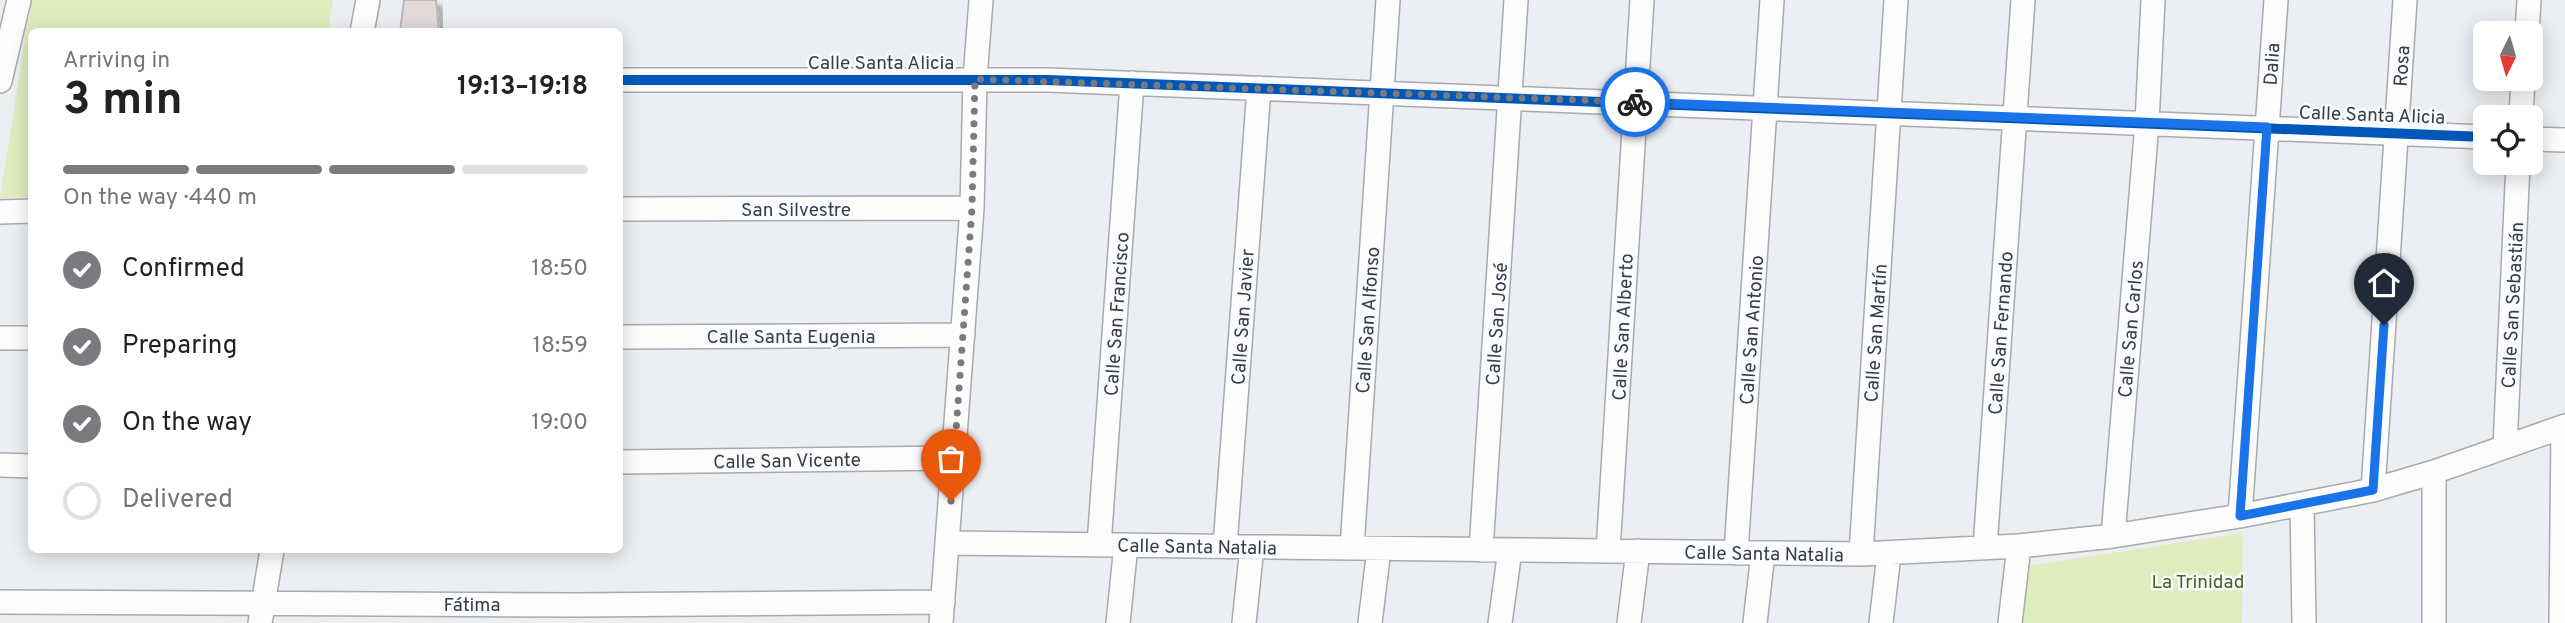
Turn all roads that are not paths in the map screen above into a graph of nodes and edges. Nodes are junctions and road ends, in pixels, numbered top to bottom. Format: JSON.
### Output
{"nodes":[{"id":1,"x":19,"y":0,"type":"edge"},
{"id":2,"x":368,"y":0,"type":"edge"},
{"id":3,"x":981,"y":0,"type":"edge"},
{"id":4,"x":1388,"y":0,"type":"edge"},
{"id":5,"x":1516,"y":0,"type":"edge"},
{"id":6,"x":1642,"y":0,"type":"edge"},
{"id":7,"x":1772,"y":0,"type":"edge"},
{"id":8,"x":1896,"y":0,"type":"edge"},
{"id":9,"x":2023,"y":0,"type":"edge"},
{"id":10,"x":2153,"y":0,"type":"edge"},
{"id":11,"x":2276,"y":0,"type":"edge"},
{"id":12,"x":2405,"y":0,"type":"edge"},
{"id":13,"x":2529,"y":0,"type":"edge"},
{"id":14,"x":2528,"y":21,"type":"edge"},
{"id":15,"x":363,"y":28,"type":"edge"},
{"id":16,"x":975,"y":79,"type":"junction"},
{"id":17,"x":623,"y":80,"type":"edge"},
{"id":18,"x":0,"y":81,"type":"edge"},
{"id":19,"x":1132,"y":83,"type":"junction"},
{"id":20,"x":1259,"y":88,"type":"junction"},
{"id":21,"x":1382,"y":93,"type":"junction"},
{"id":22,"x":1510,"y":97,"type":"junction"},
{"id":23,"x":1635,"y":102,"type":"junction"},
{"id":24,"x":1765,"y":108,"type":"junction"},
{"id":25,"x":1890,"y":113,"type":"junction"},
{"id":26,"x":2015,"y":117,"type":"junction"},
{"id":27,"x":2147,"y":123,"type":"junction"},
{"id":28,"x":2267,"y":127,"type":"junction"},
{"id":29,"x":2397,"y":132,"type":"junction"},
{"id":30,"x":2473,"y":135,"type":"edge"},
{"id":31,"x":2543,"y":139,"type":"edge"},
{"id":32,"x":2565,"y":140,"type":"edge"},
{"id":33,"x":2517,"y":175,"type":"edge"},
{"id":34,"x":972,"y":208,"type":"junction"},
{"id":35,"x":623,"y":209,"type":"edge"},
{"id":36,"x":0,"y":212,"type":"edge"},
{"id":37,"x":28,"y":212,"type":"edge"},
{"id":38,"x":962,"y":335,"type":"junction"},
{"id":39,"x":623,"y":337,"type":"edge"},
{"id":40,"x":0,"y":338,"type":"edge"},
{"id":41,"x":28,"y":338,"type":"edge"},
{"id":42,"x":2564,"y":426,"type":"edge"},
{"id":43,"x":2505,"y":447,"type":"junction"},
{"id":44,"x":954,"y":458,"type":"junction"},
{"id":45,"x":623,"y":462,"type":"edge"},
{"id":46,"x":0,"y":466,"type":"edge"},
{"id":47,"x":28,"y":466,"type":"edge"},
{"id":48,"x":2434,"y":472,"type":"junction"},
{"id":49,"x":2373,"y":490,"type":"junction"},
{"id":50,"x":2302,"y":504,"type":"junction"},
{"id":51,"x":2240,"y":516,"type":"junction"},
{"id":52,"x":2113,"y":536,"type":"junction"},
{"id":53,"x":948,"y":543,"type":"junction"},
{"id":54,"x":1099,"y":545,"type":"junction"},
{"id":55,"x":1126,"y":545,"type":"junction"},
{"id":56,"x":2019,"y":546,"type":"junction"},
{"id":57,"x":1225,"y":547,"type":"junction"},
{"id":58,"x":1252,"y":547,"type":"junction"},
{"id":59,"x":1352,"y":548,"type":"junction"},
{"id":60,"x":1379,"y":548,"type":"junction"},
{"id":61,"x":1985,"y":548,"type":"junction"},
{"id":62,"x":1481,"y":550,"type":"junction"},
{"id":63,"x":1510,"y":550,"type":"junction"},
{"id":64,"x":1608,"y":551,"type":"junction"},
{"id":65,"x":1638,"y":551,"type":"junction"},
{"id":66,"x":272,"y":553,"type":"edge"},
{"id":67,"x":1736,"y":553,"type":"junction"},
{"id":68,"x":1763,"y":553,"type":"junction"},
{"id":69,"x":1861,"y":554,"type":"junction"},
{"id":70,"x":1889,"y":554,"type":"junction"},
{"id":71,"x":0,"y":602,"type":"edge"},
{"id":72,"x":942,"y":612,"type":"edge"},
{"id":73,"x":262,"y":613,"type":"edge"},
{"id":74,"x":575,"y":614,"type":"edge"},
{"id":75,"x":1118,"y":623,"type":"edge"},
{"id":76,"x":1244,"y":623,"type":"edge"},
{"id":77,"x":1370,"y":623,"type":"edge"},
{"id":78,"x":1500,"y":623,"type":"edge"},
{"id":79,"x":1629,"y":623,"type":"edge"},
{"id":80,"x":1755,"y":623,"type":"edge"},
{"id":81,"x":1881,"y":623,"type":"edge"},
{"id":82,"x":2010,"y":623,"type":"edge"},
{"id":83,"x":2304,"y":623,"type":"edge"},
{"id":84,"x":2434,"y":623,"type":"edge"},
{"id":85,"x":2561,"y":623,"type":"edge"}],
"edges":[{"from":1,"to":18,"type":"street"},
{"from":2,"to":15,"type":"street"},
{"from":3,"to":16,"type":"street"},
{"from":4,"to":21,"type":"street","name":"Calle San Alfonso"},
{"from":5,"to":22,"type":"street","name":"Calle San José"},
{"from":6,"to":23,"type":"street","name":"Calle San Alberto"},
{"from":7,"to":24,"type":"street","name":"Calle San Antonio"},
{"from":8,"to":25,"type":"street","name":"Calle San Martín"},
{"from":9,"to":26,"type":"street","name":"Calle San Fernando"},
{"from":10,"to":27,"type":"street","name":"Calle San Carlos"},
{"from":11,"to":28,"type":"street","name":"Dalia"},
{"from":12,"to":29,"type":"street","name":"Rosa"},
{"from":13,"to":14,"type":"street"},
{"from":16,"to":17,"type":"street","name":"Calle Santa Alicia"},
{"from":16,"to":19,"type":"street","name":"Calle Santa Alicia"},
{"from":16,"to":34,"type":"street"},
{"from":19,"to":20,"type":"street","name":"Calle Santa Alicia"},
{"from":19,"to":54,"type":"street","name":"Calle San Francisco"},
{"from":20,"to":21,"type":"street","name":"Calle Santa Alicia"},
{"from":20,"to":57,"type":"street","name":"Calle San Javier"},
{"from":21,"to":22,"type":"street","name":"Calle Santa Alicia"},
{"from":21,"to":59,"type":"street","name":"Calle San Alfonso"},
{"from":22,"to":23,"type":"street","name":"Calle Santa Alicia"},
{"from":22,"to":62,"type":"street","name":"Calle San José"},
{"from":23,"to":24,"type":"street","name":"Calle Santa Alicia"},
{"from":23,"to":64,"type":"street","name":"Calle San Alberto"},
{"from":24,"to":25,"type":"street","name":"Calle Santa Alicia"},
{"from":24,"to":67,"type":"street","name":"Calle San Antonio"},
{"from":25,"to":26,"type":"street","name":"Calle Santa Alicia"},
{"from":25,"to":69,"type":"street","name":"Calle San Martín"},
{"from":26,"to":27,"type":"street","name":"Calle Santa Alicia"},
{"from":26,"to":61,"type":"street","name":"Calle San Fernando"},
{"from":27,"to":28,"type":"street","name":"Calle Santa Alicia"},
{"from":27,"to":52,"type":"street","name":"Calle San Carlos"},
{"from":28,"to":29,"type":"street","name":"Calle Santa Alicia"},
{"from":28,"to":51,"type":"street","name":"Dalia"},
{"from":29,"to":30,"type":"street","name":"Calle Santa Alicia"},
{"from":29,"to":49,"type":"street","name":"Rosa"},
{"from":31,"to":32,"type":"street"},
{"from":33,"to":43,"type":"street","name":"Calle San Sebastián"},
{"from":34,"to":35,"type":"street","name":"San Silvestre"},
{"from":34,"to":38,"type":"street"},
{"from":36,"to":37,"type":"street"},
{"from":38,"to":39,"type":"street","name":"Calle Santa Eugenia"},
{"from":38,"to":44,"type":"street"},
{"from":40,"to":41,"type":"street"},
{"from":42,"to":43,"type":"street","name":"Calle Santa Natalia"},
{"from":42,"to":85,"type":"street"},
{"from":43,"to":48,"type":"street","name":"Calle Santa Natalia"},
{"from":44,"to":45,"type":"street","name":"Calle San Vicente"},
{"from":44,"to":53,"type":"street"},
{"from":46,"to":47,"type":"street"},
{"from":48,"to":49,"type":"street","name":"Calle Santa Natalia"},
{"from":48,"to":84,"type":"street"},
{"from":49,"to":50,"type":"street","name":"Calle Santa Natalia"},
{"from":50,"to":51,"type":"street","name":"Calle Santa Natalia"},
{"from":50,"to":83,"type":"street"},
{"from":51,"to":52,"type":"street","name":"Calle Santa Natalia"},
{"from":52,"to":56,"type":"street","name":"Calle Santa Natalia"},
{"from":53,"to":54,"type":"street","name":"Calle Santa Natalia"},
{"from":53,"to":72,"type":"street"},
{"from":54,"to":55,"type":"street","name":"Calle Santa Natalia"},
{"from":55,"to":57,"type":"street","name":"Calle Santa Natalia"},
{"from":55,"to":75,"type":"street"},
{"from":56,"to":61,"type":"street","name":"Calle Santa Natalia"},
{"from":56,"to":82,"type":"street"},
{"from":57,"to":58,"type":"street","name":"Calle Santa Natalia"},
{"from":58,"to":59,"type":"street","name":"Calle Santa Natalia"},
{"from":58,"to":76,"type":"street"},
{"from":59,"to":60,"type":"street","name":"Calle Santa Natalia"},
{"from":60,"to":62,"type":"street","name":"Calle Santa Natalia"},
{"from":60,"to":77,"type":"street"},
{"from":61,"to":70,"type":"street","name":"Calle Santa Natalia"},
{"from":62,"to":63,"type":"street","name":"Calle Santa Natalia"},
{"from":63,"to":64,"type":"street","name":"Calle Santa Natalia"},
{"from":63,"to":78,"type":"street"},
{"from":64,"to":65,"type":"street","name":"Calle Santa Natalia"},
{"from":65,"to":67,"type":"street","name":"Calle Santa Natalia"},
{"from":65,"to":79,"type":"street"},
{"from":66,"to":73,"type":"street"},
{"from":67,"to":68,"type":"street","name":"Calle Santa Natalia"},
{"from":68,"to":69,"type":"street","name":"Calle Santa Natalia"},
{"from":68,"to":80,"type":"street"},
{"from":69,"to":70,"type":"street","name":"Calle Santa Natalia"},
{"from":70,"to":81,"type":"street"},
{"from":71,"to":73,"type":"street","name":"Fátima"},
{"from":72,"to":74,"type":"street","name":"Fátima"},
{"from":73,"to":74,"type":"street","name":"Fátima"}]}
